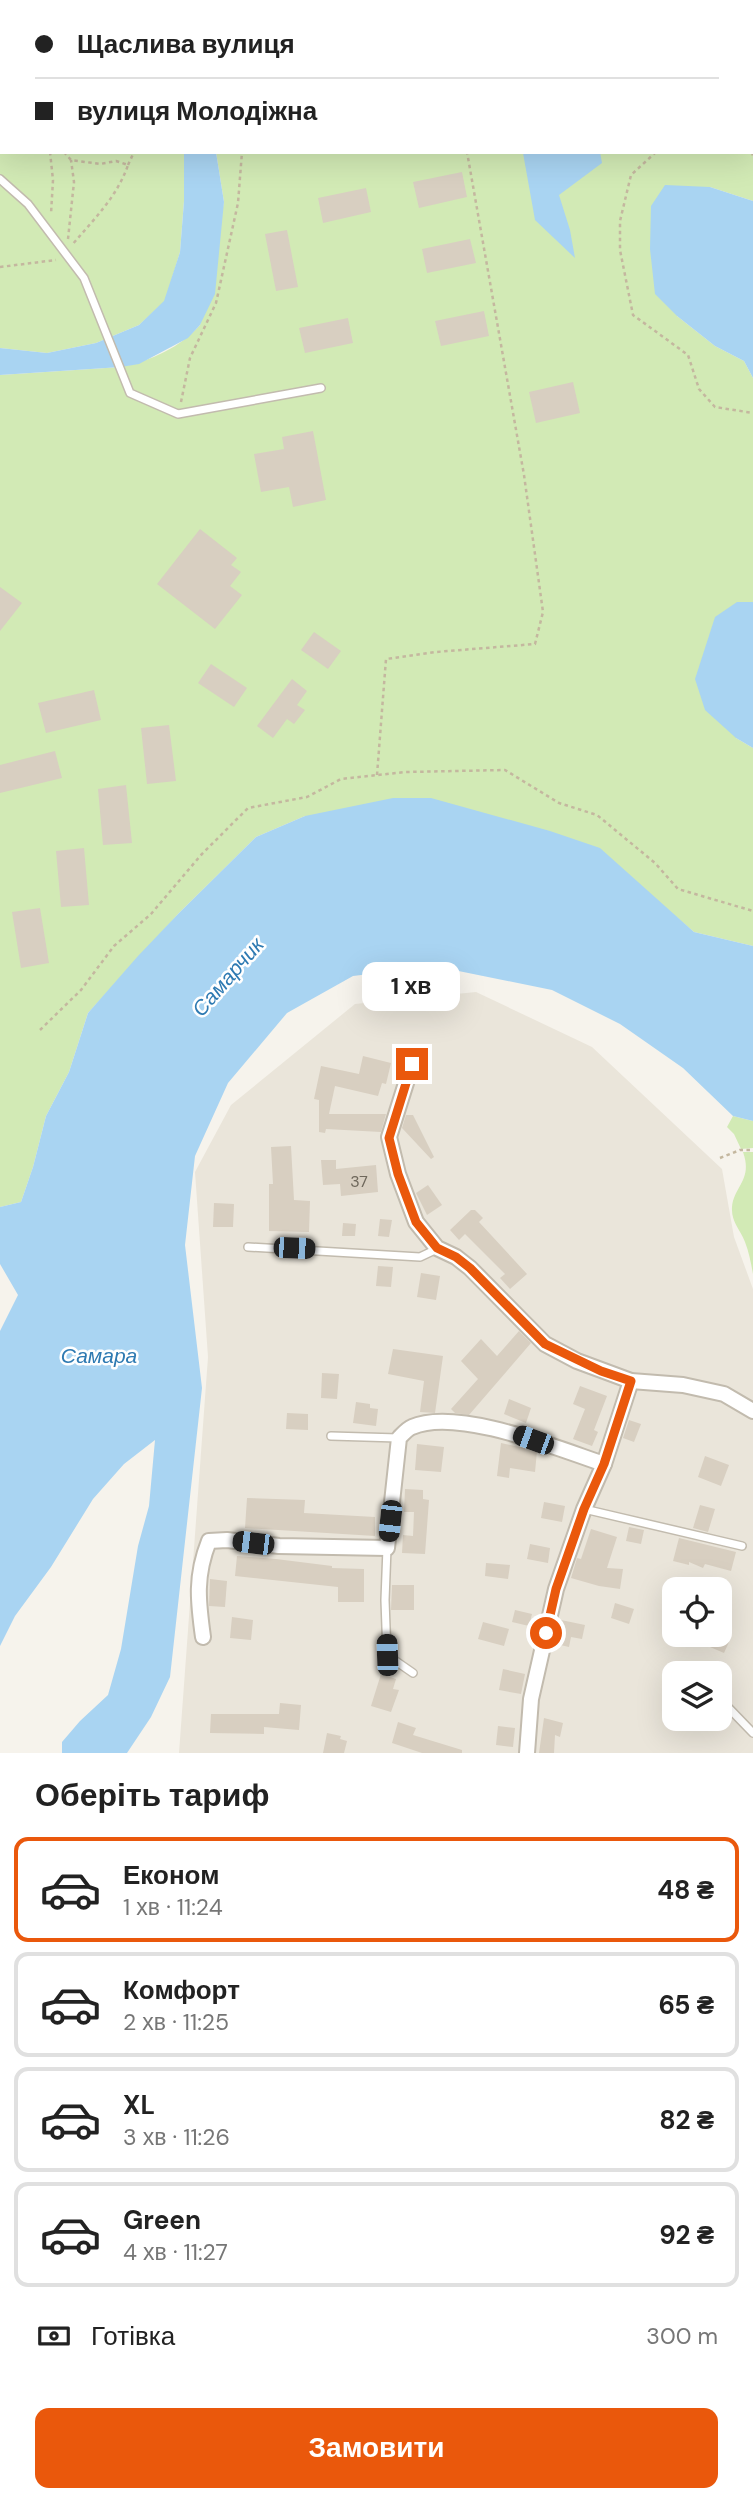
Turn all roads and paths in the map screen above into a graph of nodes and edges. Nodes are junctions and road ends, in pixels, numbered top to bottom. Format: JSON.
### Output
{"nodes":[{"id":1,"x":50,"y":154,"type":"edge"},
{"id":2,"x":66,"y":154,"type":"edge"},
{"id":3,"x":133,"y":154,"type":"edge"},
{"id":4,"x":242,"y":154,"type":"edge"},
{"id":5,"x":467,"y":154,"type":"edge"},
{"id":6,"x":654,"y":154,"type":"edge"},
{"id":7,"x":71,"y":160,"type":"junction"},
{"id":8,"x":128,"y":165,"type":"junction"},
{"id":9,"x":0,"y":179,"type":"edge"},
{"id":10,"x":49,"y":231,"type":"junction"},
{"id":11,"x":68,"y":256,"type":"junction"},
{"id":12,"x":0,"y":267,"type":"edge"},
{"id":13,"x":321,"y":388,"type":"dead end"},
{"id":14,"x":753,"y":413,"type":"edge"},
{"id":15,"x":178,"y":414,"type":"junction"},
{"id":16,"x":377,"y":775,"type":"junction"},
{"id":17,"x":753,"y":911,"type":"edge"},
{"id":18,"x":40,"y":1030,"type":"dead end"},
{"id":19,"x":412,"y":1064,"type":"dead end"},
{"id":20,"x":753,"y":1150,"type":"edge"},
{"id":21,"x":720,"y":1158,"type":"dead end"},
{"id":22,"x":248,"y":1247,"type":"dead end"},
{"id":23,"x":437,"y":1248,"type":"junction"},
{"id":24,"x":631,"y":1381,"type":"junction"},
{"id":25,"x":753,"y":1411,"type":"edge"},
{"id":26,"x":331,"y":1436,"type":"dead end"},
{"id":27,"x":399,"y":1438,"type":"junction"},
{"id":28,"x":604,"y":1464,"type":"junction"},
{"id":29,"x":584,"y":1509,"type":"junction"},
{"id":30,"x":742,"y":1546,"type":"dead end"},
{"id":31,"x":387,"y":1548,"type":"junction"},
{"id":32,"x":203,"y":1637,"type":"dead end"},
{"id":33,"x":413,"y":1673,"type":"dead end"},
{"id":34,"x":732,"y":1711,"type":"edge"},
{"id":35,"x":753,"y":1733,"type":"edge"},
{"id":36,"x":527,"y":1753,"type":"edge"}],
"edges":[{"from":1,"to":10,"type":"path"},
{"from":2,"to":7,"type":"path"},
{"from":3,"to":8,"type":"path"},
{"from":4,"to":15,"type":"path"},
{"from":5,"to":16,"type":"path"},
{"from":6,"to":14,"type":"path"},
{"from":7,"to":8,"type":"path"},
{"from":7,"to":11,"type":"path"},
{"from":8,"to":11,"type":"path"},
{"from":9,"to":10,"type":"lane"},
{"from":10,"to":11,"type":"lane"},
{"from":11,"to":12,"type":"path"},
{"from":11,"to":15,"type":"lane"},
{"from":13,"to":15,"type":"lane"},
{"from":16,"to":17,"type":"path"},
{"from":16,"to":18,"type":"path"},
{"from":19,"to":23,"type":"street"},
{"from":20,"to":21,"type":"path"},
{"from":22,"to":23,"type":"lane"},
{"from":23,"to":24,"type":"street"},
{"from":24,"to":25,"type":"street"},
{"from":24,"to":28,"type":"street"},
{"from":26,"to":27,"type":"lane"},
{"from":27,"to":28,"type":"street"},
{"from":27,"to":31,"type":"street"},
{"from":28,"to":29,"type":"street"},
{"from":29,"to":30,"type":"lane"},
{"from":29,"to":36,"type":"street"},
{"from":31,"to":32,"type":"street"},
{"from":31,"to":33,"type":"lane"},
{"from":34,"to":35,"type":"lane"}]}
